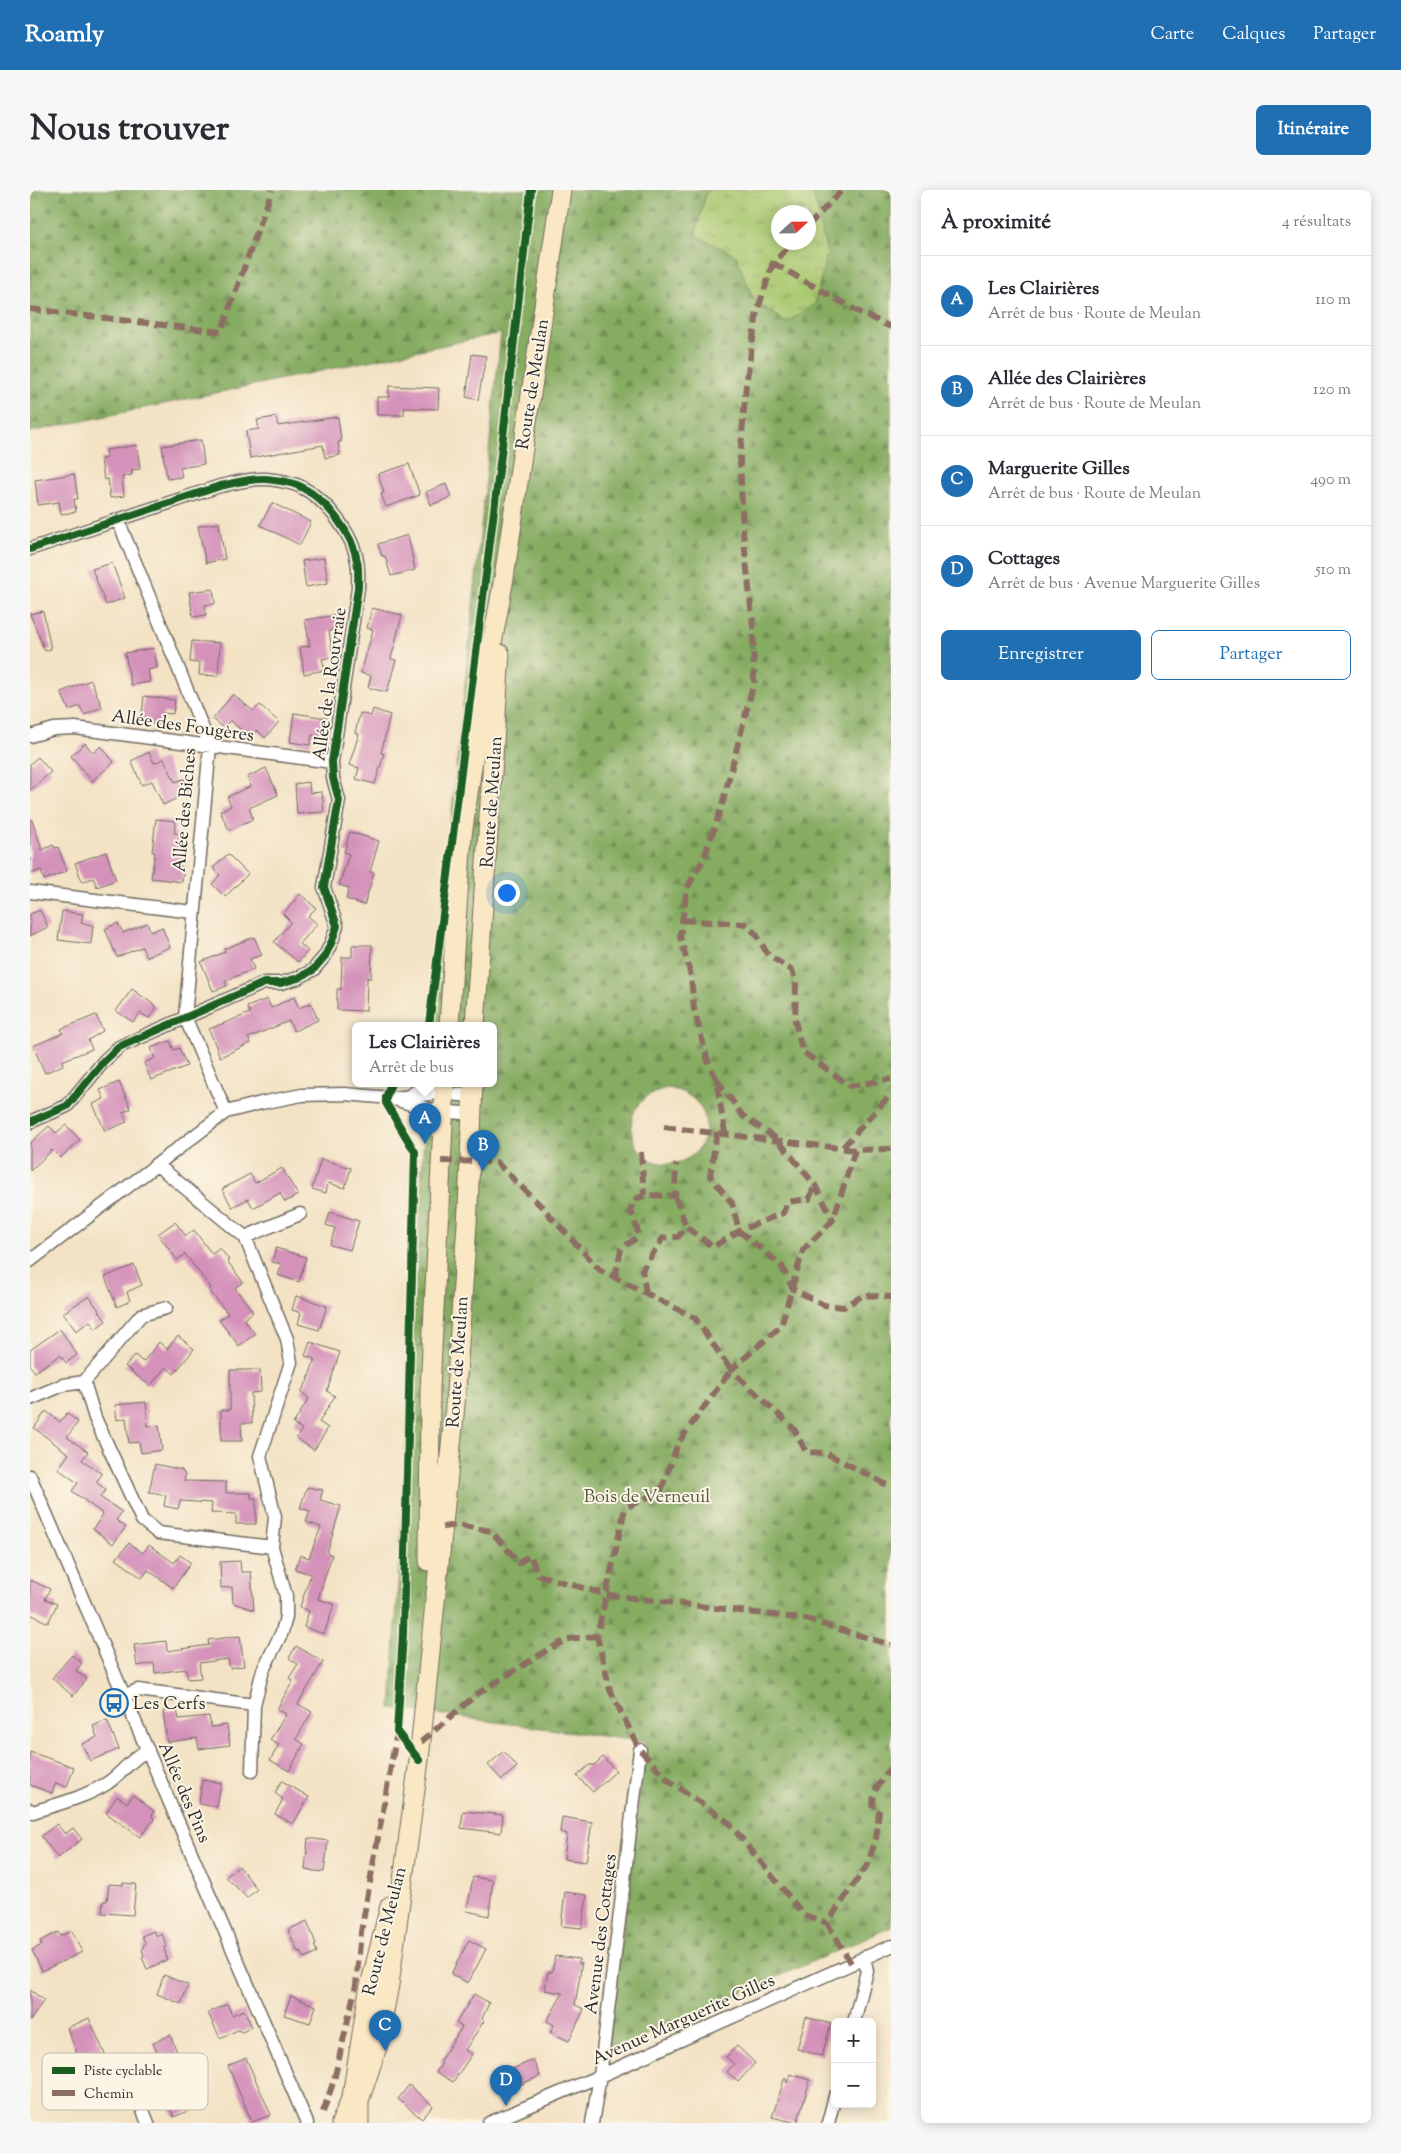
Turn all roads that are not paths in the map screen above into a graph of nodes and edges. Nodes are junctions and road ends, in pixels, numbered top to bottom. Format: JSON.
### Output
{"nodes":[{"id":1,"x":561,"y":190,"type":"edge"},
{"id":2,"x":118,"y":520,"type":"junction"},
{"id":3,"x":30,"y":549,"type":"edge"},
{"id":4,"x":504,"y":578,"type":"junction"},
{"id":5,"x":30,"y":736,"type":"edge"},
{"id":6,"x":210,"y":746,"type":"junction"},
{"id":7,"x":332,"y":762,"type":"junction"},
{"id":8,"x":30,"y":892,"type":"edge"},
{"id":9,"x":193,"y":912,"type":"junction"},
{"id":10,"x":451,"y":987,"type":"junction"},
{"id":11,"x":185,"y":1017,"type":"junction"},
{"id":12,"x":445,"y":1022,"type":"edge"},
{"id":13,"x":449,"y":1022,"type":"edge"},
{"id":14,"x":475,"y":1022,"type":"edge"},
{"id":15,"x":416,"y":1087,"type":"edge"},
{"id":16,"x":444,"y":1096,"type":"edge"},
{"id":17,"x":397,"y":1097,"type":"junction"},
{"id":18,"x":472,"y":1097,"type":"edge"},
{"id":19,"x":226,"y":1112,"type":"junction"},
{"id":20,"x":30,"y":1122,"type":"edge"},
{"id":21,"x":156,"y":1164,"type":"junction"},
{"id":22,"x":300,"y":1214,"type":"dead end"},
{"id":23,"x":245,"y":1236,"type":"junction"},
{"id":24,"x":30,"y":1261,"type":"edge"},
{"id":25,"x":166,"y":1308,"type":"dead end"},
{"id":26,"x":84,"y":1382,"type":"junction"},
{"id":27,"x":30,"y":1399,"type":"edge"},
{"id":28,"x":30,"y":1476,"type":"edge"},
{"id":29,"x":272,"y":1547,"type":"junction"},
{"id":30,"x":430,"y":1640,"type":"junction"},
{"id":31,"x":124,"y":1695,"type":"junction"},
{"id":32,"x":254,"y":1705,"type":"junction"},
{"id":33,"x":148,"y":1750,"type":"junction"},
{"id":34,"x":640,"y":1750,"type":"dead end"},
{"id":35,"x":252,"y":1771,"type":"dead end"},
{"id":36,"x":30,"y":1810,"type":"edge"},
{"id":37,"x":410,"y":1827,"type":"junction"},
{"id":38,"x":891,"y":1946,"type":"edge"},
{"id":39,"x":864,"y":1957,"type":"junction"},
{"id":40,"x":855,"y":2018,"type":"edge"},
{"id":41,"x":600,"y":2076,"type":"junction"},
{"id":42,"x":832,"y":2108,"type":"edge"},
{"id":43,"x":142,"y":2110,"type":"edge"},
{"id":44,"x":148,"y":2123,"type":"edge"},
{"id":45,"x":307,"y":2123,"type":"edge"},
{"id":46,"x":341,"y":2123,"type":"edge"},
{"id":47,"x":358,"y":2123,"type":"edge"},
{"id":48,"x":489,"y":2123,"type":"edge"},
{"id":49,"x":592,"y":2123,"type":"edge"},
{"id":50,"x":828,"y":2123,"type":"edge"}],
"edges":[{"from":1,"to":4,"type":"main road","name":"Route de Meulan"},
{"from":2,"to":3,"type":"street","name":"Allée de la Rouvraie"},
{"from":2,"to":6,"type":"street","name":"Allée des Biches"},
{"from":2,"to":7,"type":"street","name":"Allée de la Rouvraie"},
{"from":4,"to":10,"type":"main road","name":"Route de Meulan"},
{"from":4,"to":14,"type":"main road","name":"Route de Meulan"},
{"from":5,"to":6,"type":"street","name":"Allée des Fougères"},
{"from":6,"to":7,"type":"street","name":"Allée des Fougères"},
{"from":6,"to":9,"type":"street","name":"Allée des Biches"},
{"from":7,"to":11,"type":"street","name":"Allée de la Rouvraie"},
{"from":8,"to":9,"type":"street"},
{"from":9,"to":11,"type":"street","name":"Allée des Biches"},
{"from":10,"to":12,"type":"lane"},
{"from":10,"to":13,"type":"main road","name":"Route de Meulan"},
{"from":11,"to":19,"type":"street","name":"Allée des Biches"},
{"from":11,"to":20,"type":"street","name":"Allée de la Rouvraie"},
{"from":15,"to":17,"type":"lane"},
{"from":16,"to":17,"type":"street"},
{"from":16,"to":17,"type":"street"},
{"from":16,"to":18,"type":"street"},
{"from":16,"to":18,"type":"street"},
{"from":16,"to":30,"type":"main road","name":"Route de Meulan"},
{"from":17,"to":19,"type":"street"},
{"from":18,"to":30,"type":"main road","name":"Route de Meulan"},
{"from":19,"to":21,"type":"street"},
{"from":21,"to":23,"type":"street"},
{"from":21,"to":24,"type":"street"},
{"from":22,"to":23,"type":"street"},
{"from":23,"to":29,"type":"street"},
{"from":25,"to":26,"type":"street"},
{"from":26,"to":27,"type":"street"},
{"from":26,"to":29,"type":"street"},
{"from":28,"to":31,"type":"street","name":"Allée des Pins"},
{"from":29,"to":32,"type":"street"},
{"from":30,"to":37,"type":"main road","name":"Route de Meulan"},
{"from":31,"to":32,"type":"street"},
{"from":31,"to":33,"type":"street","name":"Allée des Pins"},
{"from":32,"to":35,"type":"street"},
{"from":33,"to":36,"type":"street"},
{"from":33,"to":45,"type":"street","name":"Allée des Pins"},
{"from":34,"to":41,"type":"street","name":"Avenue des Cottages"},
{"from":37,"to":46,"type":"main road","name":"Route de Meulan"},
{"from":37,"to":47,"type":"main road","name":"Route de Meulan"},
{"from":38,"to":39,"type":"street","name":"Avenue Marguerite Gilles"},
{"from":39,"to":40,"type":"street"},
{"from":39,"to":41,"type":"street","name":"Avenue Marguerite Gilles"},
{"from":41,"to":48,"type":"street","name":"Avenue Marguerite Gilles"},
{"from":41,"to":49,"type":"street","name":"Avenue des Cottages"},
{"from":42,"to":50,"type":"street"},
{"from":43,"to":44,"type":"street"}]}
